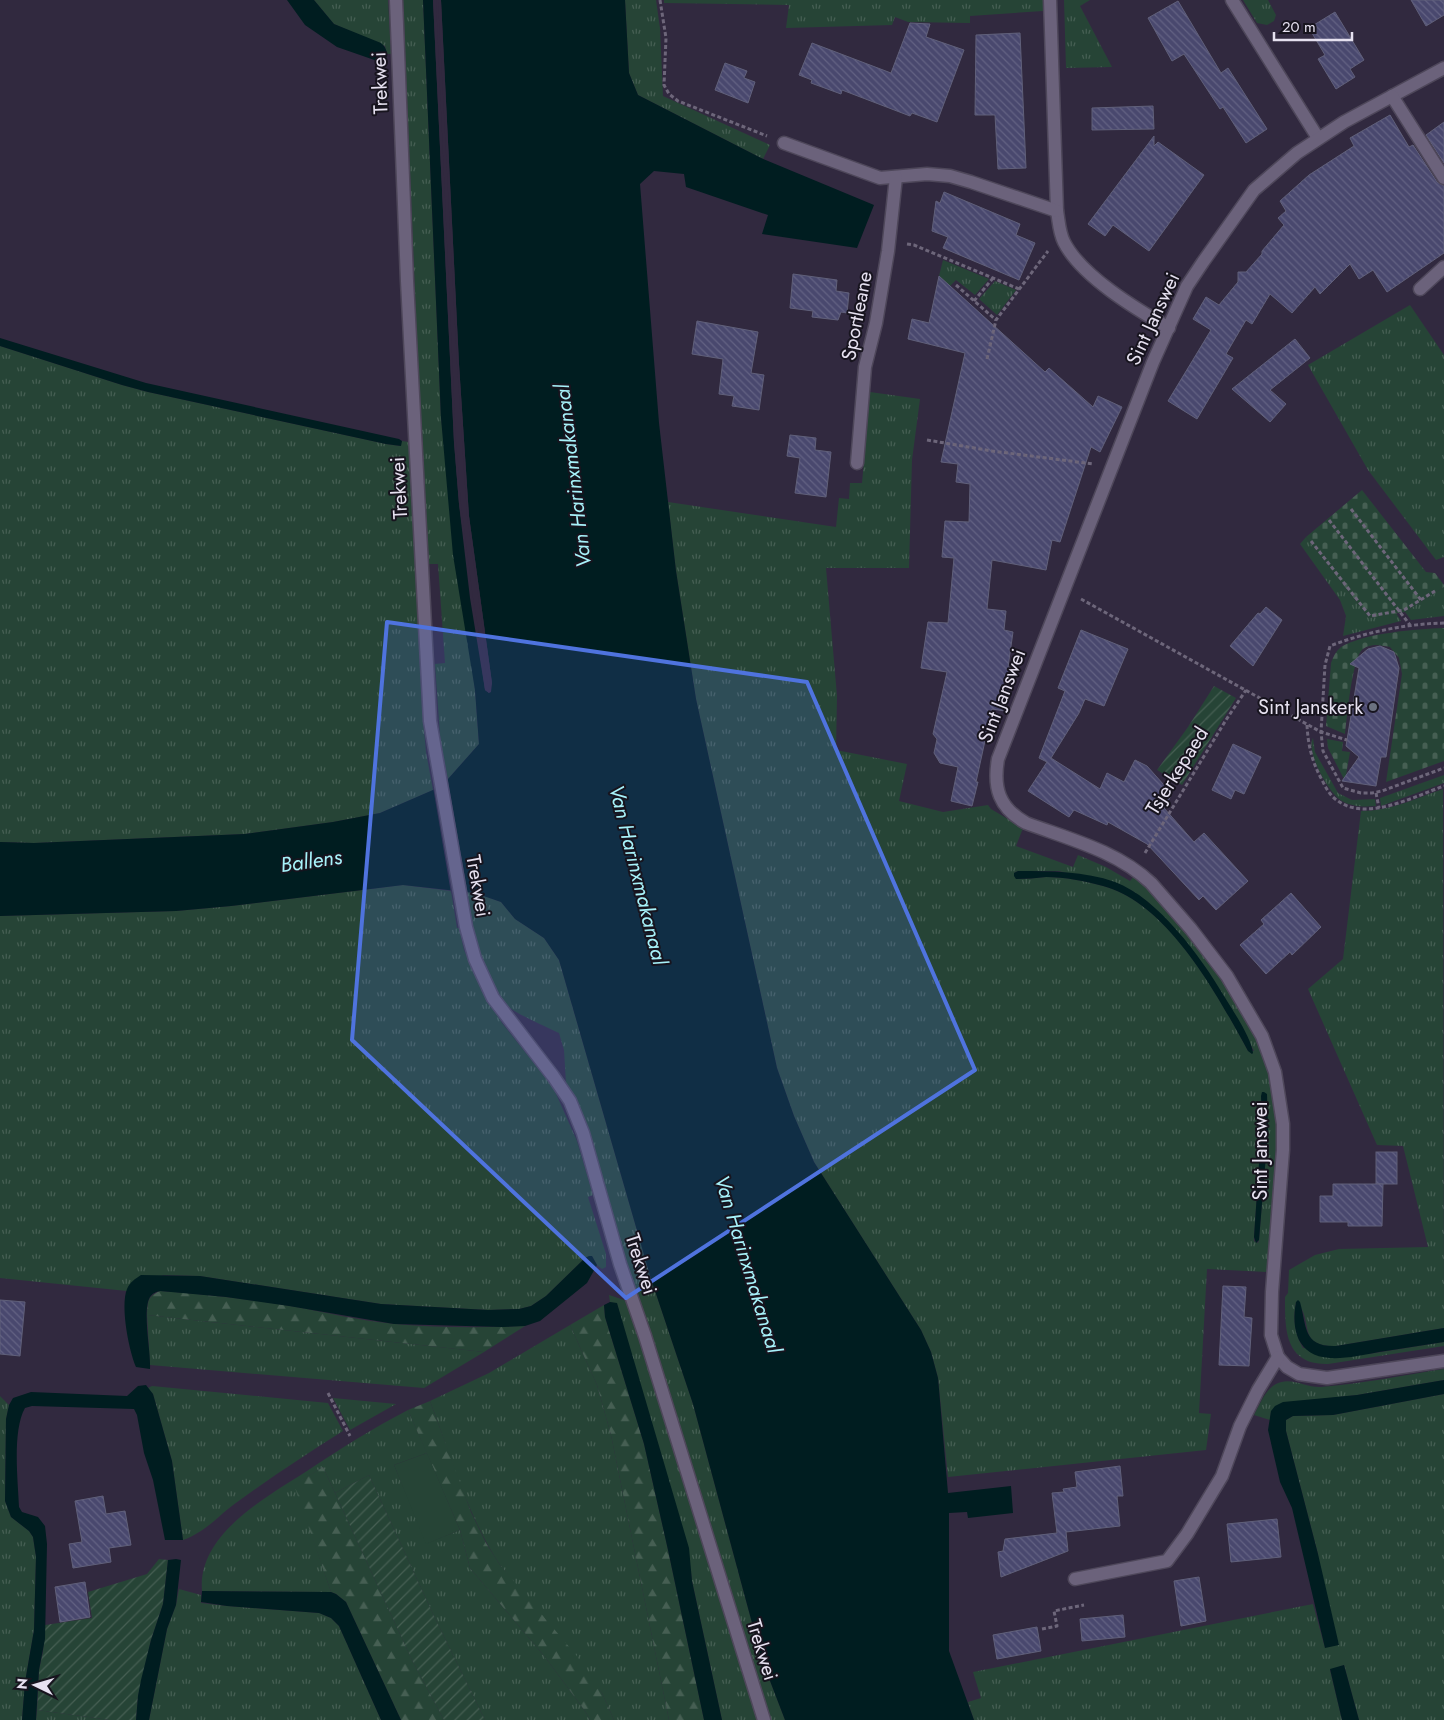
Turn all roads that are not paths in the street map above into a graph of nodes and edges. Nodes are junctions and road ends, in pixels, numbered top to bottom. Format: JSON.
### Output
{"nodes":[{"id":1,"x":396,"y":0,"type":"edge"},
{"id":2,"x":1050,"y":0,"type":"edge"},
{"id":3,"x":1232,"y":0,"type":"edge"},
{"id":4,"x":1444,"y":68,"type":"edge"},
{"id":5,"x":1392,"y":96,"type":"junction"},
{"id":6,"x":1318,"y":138,"type":"junction"},
{"id":7,"x":784,"y":143,"type":"road end"},
{"id":8,"x":896,"y":177,"type":"junction"},
{"id":9,"x":1444,"y":178,"type":"edge"},
{"id":10,"x":1057,"y":211,"type":"junction"},
{"id":11,"x":1444,"y":267,"type":"edge"},
{"id":12,"x":1420,"y":289,"type":"dead end"},
{"id":13,"x":1169,"y":328,"type":"junction"},
{"id":14,"x":858,"y":463,"type":"dead end"},
{"id":15,"x":1278,"y":1357,"type":"junction"},
{"id":16,"x":1444,"y":1360,"type":"edge"},
{"id":17,"x":1075,"y":1579,"type":"dead end"},
{"id":18,"x":764,"y":1720,"type":"edge"}],
"edges":[{"from":1,"to":18,"type":"street","name":"Trekwei"},
{"from":2,"to":10,"type":"street"},
{"from":3,"to":6,"type":"street"},
{"from":4,"to":5,"type":"street","name":"Sint Janswei"},
{"from":5,"to":6,"type":"street","name":"Sint Janswei"},
{"from":5,"to":9,"type":"street"},
{"from":6,"to":13,"type":"street","name":"Sint Janswei"},
{"from":7,"to":8,"type":"street"},
{"from":8,"to":10,"type":"street"},
{"from":8,"to":14,"type":"street","name":"Sportleane"},
{"from":10,"to":13,"type":"street"},
{"from":11,"to":12,"type":"street"},
{"from":13,"to":15,"type":"street","name":"Sint Janswei"},
{"from":15,"to":16,"type":"street"},
{"from":15,"to":17,"type":"street"}]}
